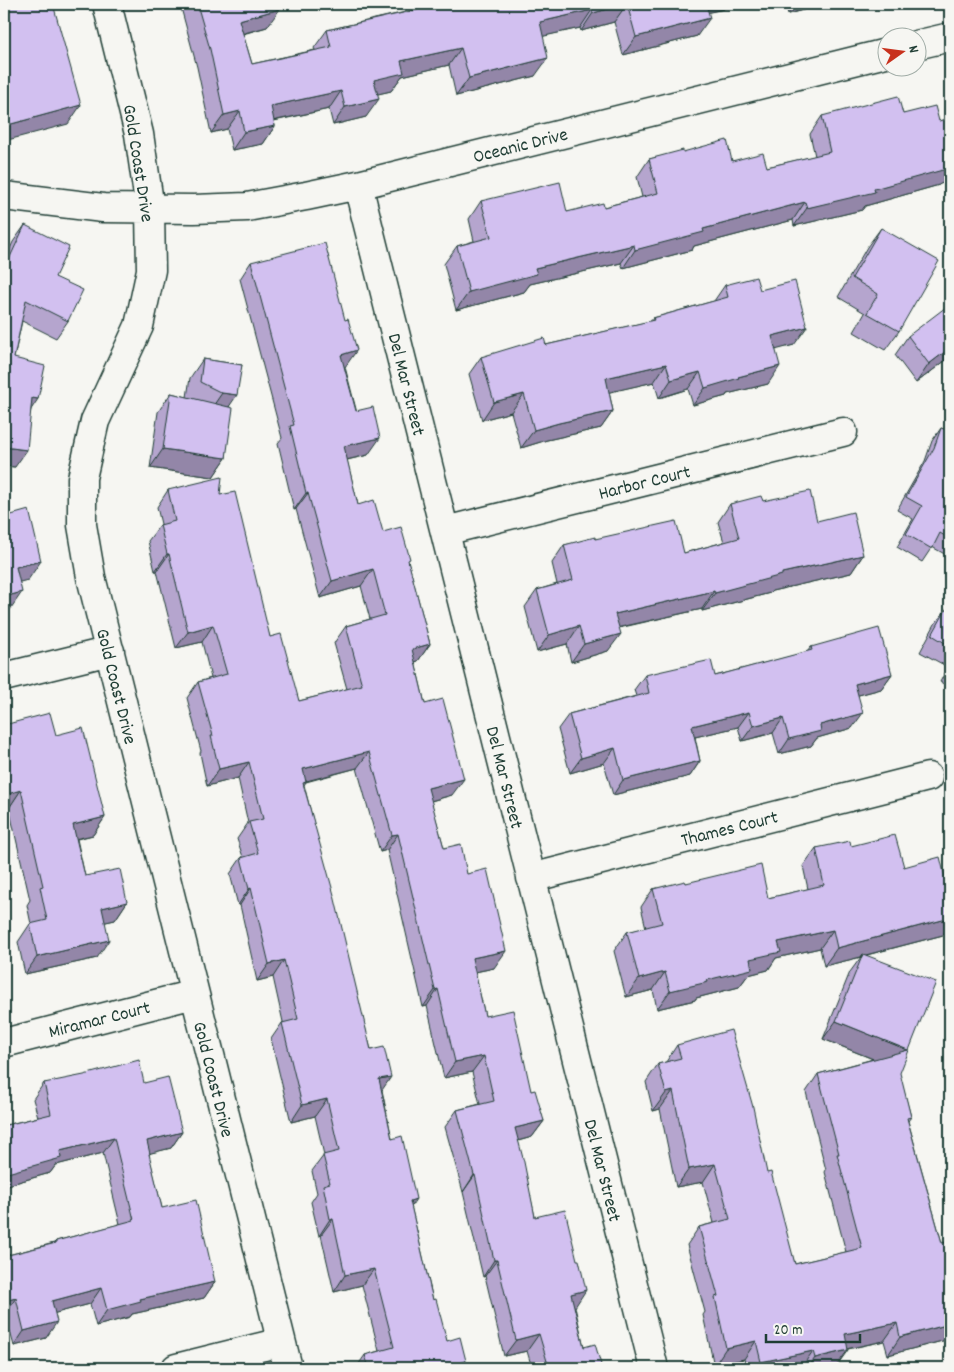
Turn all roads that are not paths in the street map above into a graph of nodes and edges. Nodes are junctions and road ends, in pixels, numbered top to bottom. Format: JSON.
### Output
{"nodes":[{"id":1,"x":107,"y":4,"type":"edge"},
{"id":2,"x":950,"y":37,"type":"edge"},
{"id":3,"x":926,"y":43,"type":"edge"},
{"id":4,"x":876,"y":56,"type":"edge"},
{"id":5,"x":358,"y":185,"type":"junction"},
{"id":6,"x":4,"y":196,"type":"edge"},
{"id":7,"x":150,"y":209,"type":"junction"},
{"id":8,"x":843,"y":432,"type":"dead end"},
{"id":9,"x":445,"y":531,"type":"junction"},
{"id":10,"x":110,"y":651,"type":"junction"},
{"id":11,"x":4,"y":677,"type":"edge"},
{"id":12,"x":928,"y":777,"type":"dead end"},
{"id":13,"x":531,"y":878,"type":"junction"},
{"id":14,"x":194,"y":994,"type":"junction"},
{"id":15,"x":4,"y":1043,"type":"edge"},
{"id":16,"x":281,"y":1342,"type":"junction"},
{"id":17,"x":176,"y":1368,"type":"edge"},
{"id":18,"x":288,"y":1368,"type":"edge"},
{"id":19,"x":654,"y":1368,"type":"edge"}],
"edges":[{"from":1,"to":7,"type":"street","name":"Gold Coast Drive"},
{"from":2,"to":3,"type":"street"},
{"from":4,"to":5,"type":"street","name":"Oceanic Drive"},
{"from":5,"to":7,"type":"street","name":"Oceanic Drive"},
{"from":5,"to":9,"type":"street","name":"Del Mar Street"},
{"from":6,"to":7,"type":"street","name":"Oceanic Drive"},
{"from":7,"to":10,"type":"street","name":"Gold Coast Drive"},
{"from":8,"to":9,"type":"street","name":"Harbor Court"},
{"from":9,"to":13,"type":"street","name":"Del Mar Street"},
{"from":10,"to":11,"type":"street"},
{"from":10,"to":14,"type":"street","name":"Gold Coast Drive"},
{"from":12,"to":13,"type":"street","name":"Thames Court"},
{"from":13,"to":19,"type":"street","name":"Del Mar Street"},
{"from":14,"to":15,"type":"street","name":"Miramar Court"},
{"from":14,"to":16,"type":"street","name":"Gold Coast Drive"},
{"from":16,"to":17,"type":"street"},
{"from":16,"to":18,"type":"street","name":"Gold Coast Drive"}]}
